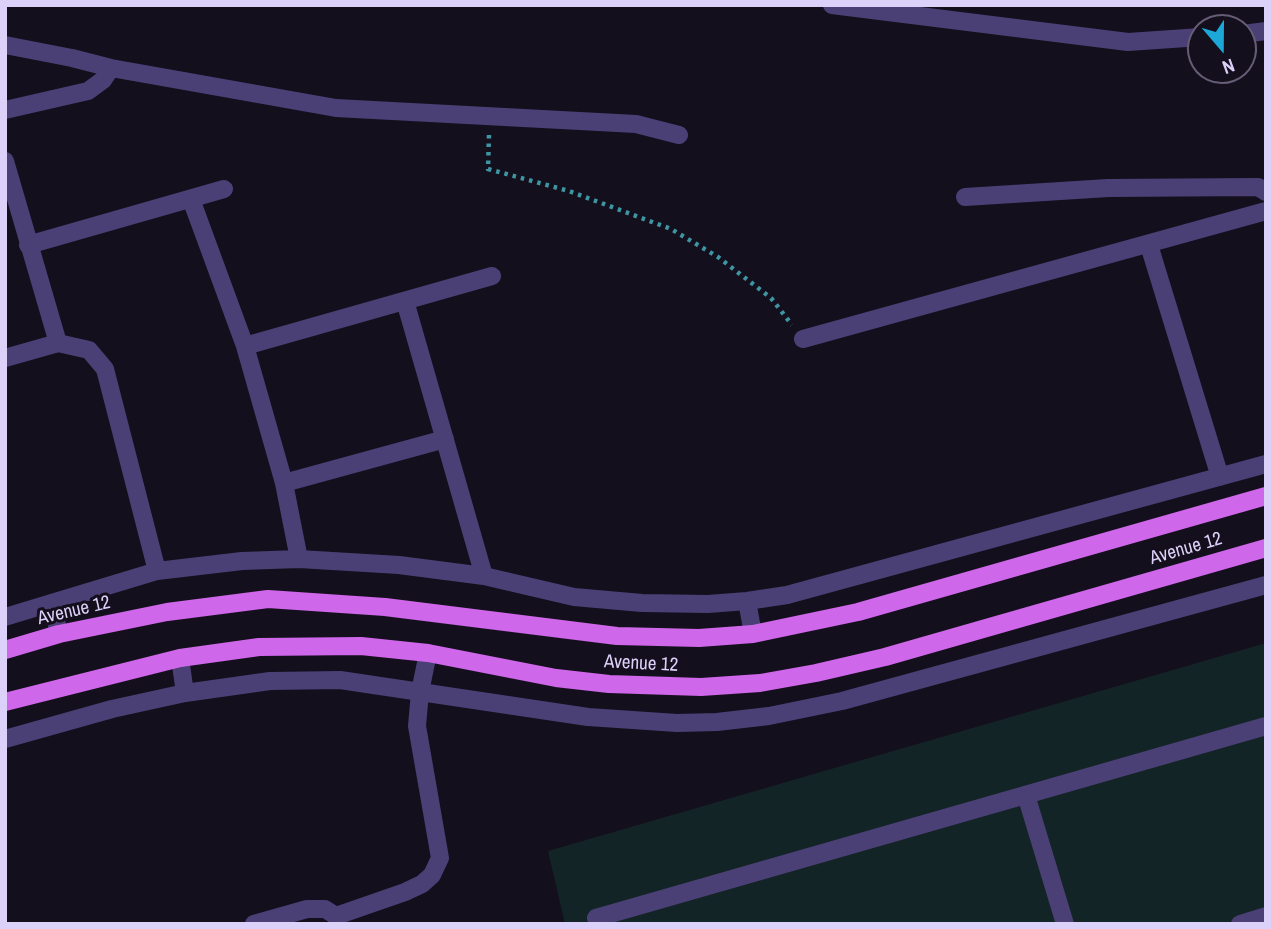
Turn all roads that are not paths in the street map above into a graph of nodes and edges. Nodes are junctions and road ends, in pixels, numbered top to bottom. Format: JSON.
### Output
{"nodes":[{"id":1,"x":832,"y":5,"type":"edge"},
{"id":2,"x":1187,"y":38,"type":"edge"},
{"id":3,"x":5,"y":45,"type":"edge"},
{"id":4,"x":111,"y":68,"type":"junction"},
{"id":5,"x":5,"y":110,"type":"edge"},
{"id":6,"x":679,"y":135,"type":"dead end"},
{"id":7,"x":5,"y":161,"type":"edge"},
{"id":8,"x":224,"y":189,"type":"dead end"},
{"id":9,"x":1266,"y":192,"type":"edge"},
{"id":10,"x":965,"y":197,"type":"dead end"},
{"id":11,"x":191,"y":198,"type":"junction"},
{"id":12,"x":1266,"y":211,"type":"edge"},
{"id":13,"x":28,"y":244,"type":"junction"},
{"id":14,"x":1149,"y":245,"type":"junction"},
{"id":15,"x":492,"y":276,"type":"dead end"},
{"id":16,"x":405,"y":300,"type":"junction"},
{"id":17,"x":803,"y":339,"type":"road end"},
{"id":18,"x":58,"y":343,"type":"junction"},
{"id":19,"x":245,"y":346,"type":"junction"},
{"id":20,"x":5,"y":358,"type":"edge"},
{"id":21,"x":445,"y":439,"type":"junction"},
{"id":22,"x":1266,"y":464,"type":"edge"},
{"id":23,"x":1220,"y":477,"type":"junction"},
{"id":24,"x":284,"y":483,"type":"junction"},
{"id":25,"x":1266,"y":496,"type":"edge"},
{"id":26,"x":1266,"y":548,"type":"edge"},
{"id":27,"x":299,"y":559,"type":"junction"},
{"id":28,"x":157,"y":571,"type":"junction"},
{"id":29,"x":485,"y":576,"type":"junction"},
{"id":30,"x":1266,"y":585,"type":"edge"},
{"id":31,"x":747,"y":601,"type":"junction"},
{"id":32,"x":52,"y":604,"type":"junction"},
{"id":33,"x":5,"y":617,"type":"edge"},
{"id":34,"x":59,"y":634,"type":"junction"},
{"id":35,"x":754,"y":634,"type":"junction"},
{"id":36,"x":5,"y":650,"type":"edge"},
{"id":37,"x":428,"y":653,"type":"junction"},
{"id":38,"x":180,"y":658,"type":"junction"},
{"id":39,"x":420,"y":692,"type":"junction"},
{"id":40,"x":185,"y":693,"type":"junction"},
{"id":41,"x":5,"y":702,"type":"edge"},
{"id":42,"x":1266,"y":726,"type":"edge"},
{"id":43,"x":5,"y":738,"type":"edge"},
{"id":44,"x":1026,"y":795,"type":"junction"},
{"id":45,"x":1266,"y":916,"type":"edge"},
{"id":46,"x":596,"y":918,"type":"dead end"},
{"id":47,"x":337,"y":920,"type":"edge"},
{"id":48,"x":254,"y":924,"type":"edge"},
{"id":49,"x":1065,"y":924,"type":"edge"},
{"id":50,"x":1240,"y":924,"type":"edge"}],
"edges":[{"from":1,"to":2,"type":"street"},
{"from":3,"to":4,"type":"street"},
{"from":4,"to":5,"type":"street"},
{"from":4,"to":6,"type":"street"},
{"from":7,"to":13,"type":"street"},
{"from":8,"to":11,"type":"street"},
{"from":9,"to":10,"type":"street"},
{"from":11,"to":13,"type":"street"},
{"from":11,"to":19,"type":"street"},
{"from":12,"to":14,"type":"street"},
{"from":13,"to":18,"type":"street"},
{"from":14,"to":17,"type":"street"},
{"from":14,"to":23,"type":"street"},
{"from":15,"to":16,"type":"street"},
{"from":16,"to":19,"type":"street"},
{"from":16,"to":21,"type":"street"},
{"from":18,"to":20,"type":"street"},
{"from":18,"to":28,"type":"street"},
{"from":19,"to":24,"type":"street"},
{"from":21,"to":24,"type":"street"},
{"from":21,"to":29,"type":"street"},
{"from":22,"to":23,"type":"street"},
{"from":23,"to":31,"type":"street"},
{"from":24,"to":27,"type":"street"},
{"from":25,"to":35,"type":"main road","name":"Avenue 12"},
{"from":26,"to":37,"type":"main road","name":"Avenue 12"},
{"from":27,"to":28,"type":"street"},
{"from":27,"to":29,"type":"street"},
{"from":28,"to":32,"type":"street"},
{"from":29,"to":31,"type":"street"},
{"from":30,"to":39,"type":"street"},
{"from":31,"to":35,"type":"street"},
{"from":32,"to":33,"type":"street"},
{"from":32,"to":34,"type":"street"},
{"from":34,"to":35,"type":"main road","name":"Avenue 12"},
{"from":34,"to":36,"type":"main road","name":"Avenue 12"},
{"from":37,"to":38,"type":"main road","name":"Avenue 12"},
{"from":37,"to":39,"type":"street"},
{"from":38,"to":40,"type":"street"},
{"from":38,"to":41,"type":"main road","name":"Avenue 12"},
{"from":39,"to":40,"type":"street"},
{"from":39,"to":47,"type":"street"},
{"from":40,"to":43,"type":"street"},
{"from":42,"to":44,"type":"street"},
{"from":44,"to":46,"type":"street"},
{"from":44,"to":49,"type":"street"},
{"from":45,"to":50,"type":"street"},
{"from":47,"to":48,"type":"street"}]}
